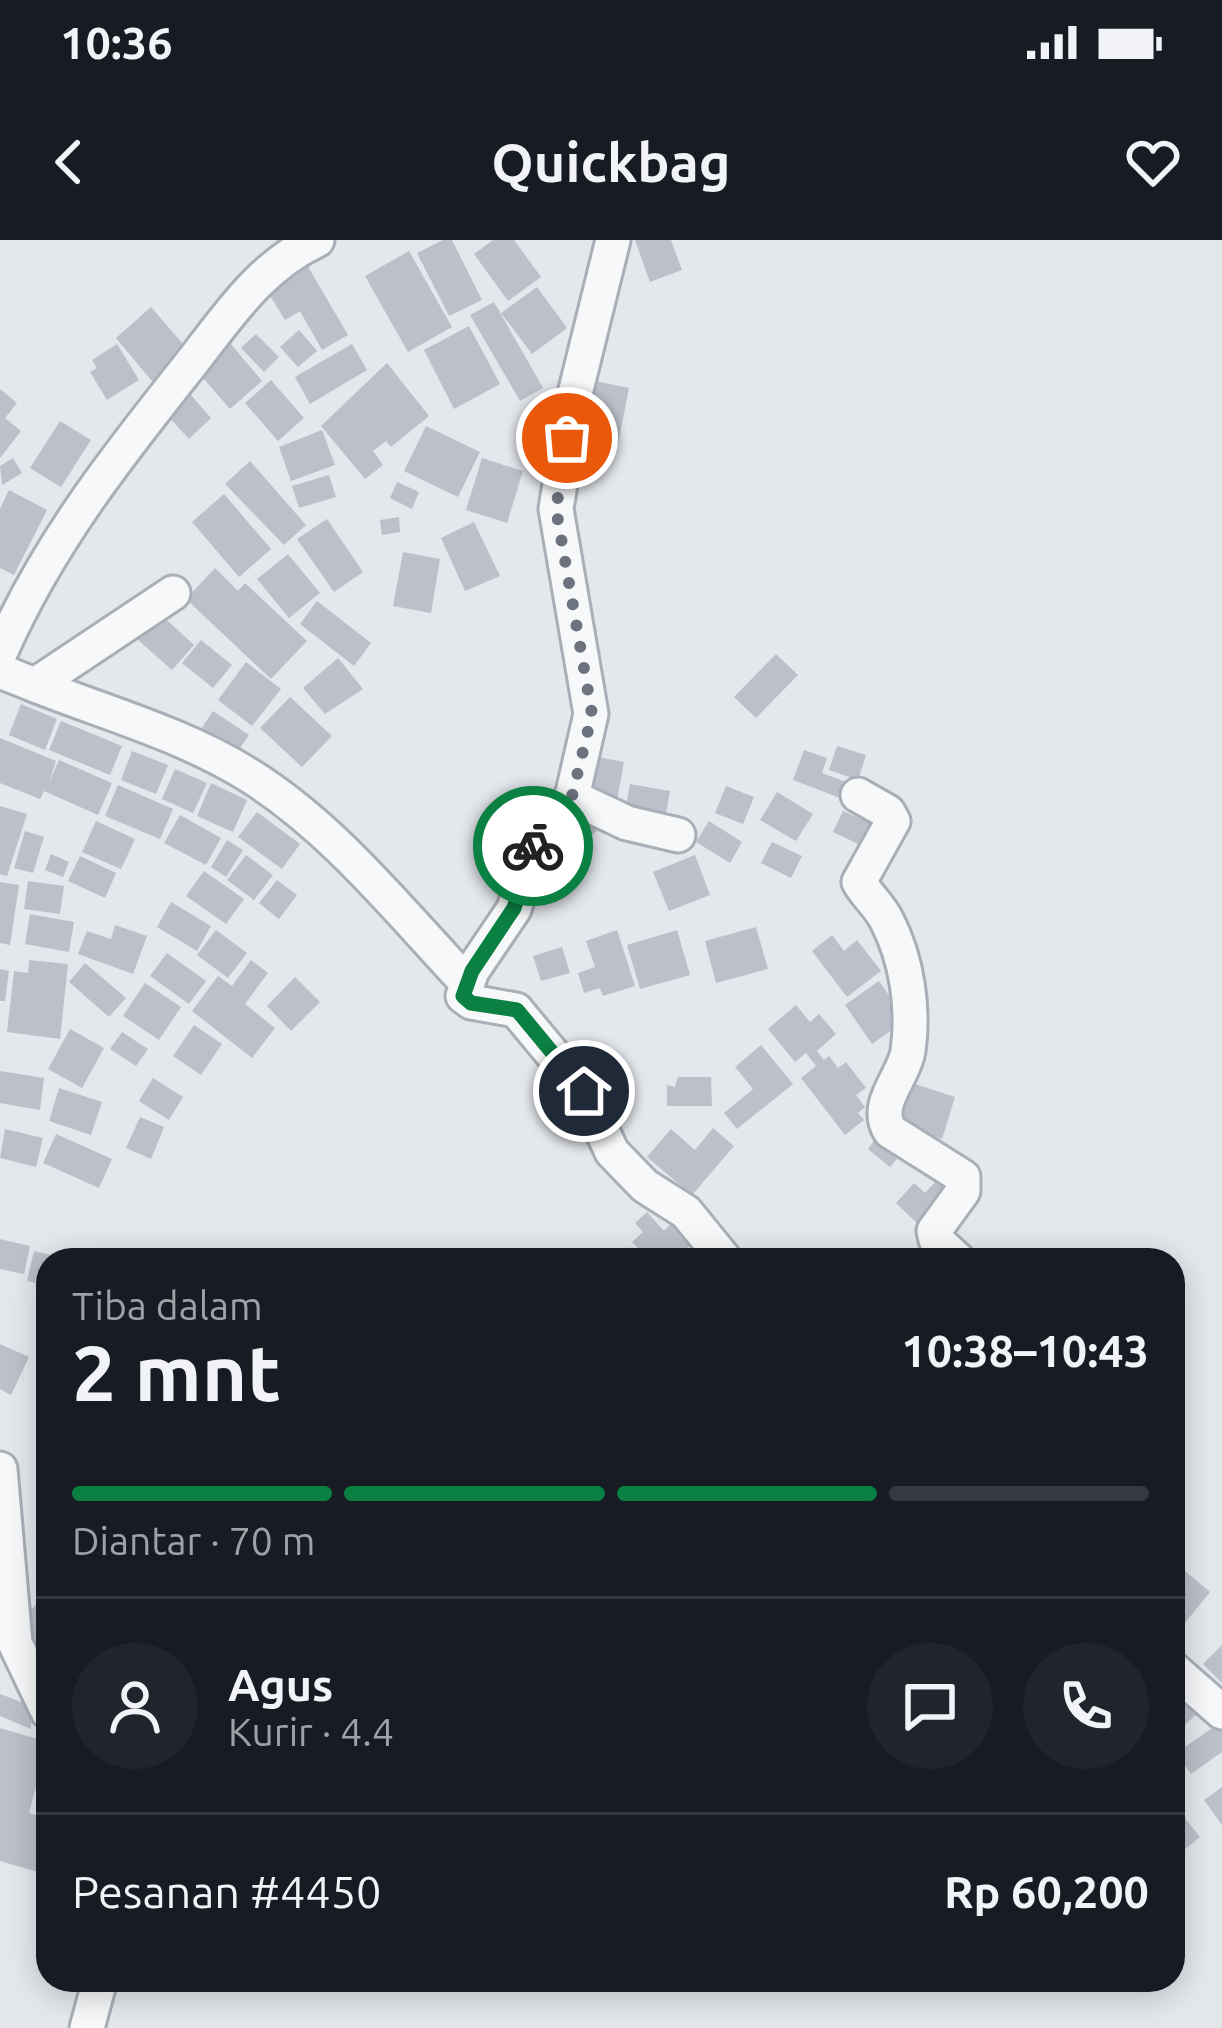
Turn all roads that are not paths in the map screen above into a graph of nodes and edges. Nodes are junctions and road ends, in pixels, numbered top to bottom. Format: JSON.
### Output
{"nodes":[{"id":1,"x":317,"y":240,"type":"edge"},
{"id":2,"x":613,"y":240,"type":"edge"},
{"id":3,"x":173,"y":593,"type":"dead end"},
{"id":4,"x":0,"y":653,"type":"edge"},
{"id":5,"x":0,"y":671,"type":"edge"},
{"id":6,"x":35,"y":685,"type":"junction"},
{"id":7,"x":858,"y":795,"type":"dead end"},
{"id":8,"x":572,"y":796,"type":"junction"},
{"id":9,"x":678,"y":835,"type":"dead end"},
{"id":10,"x":467,"y":983,"type":"junction"},
{"id":11,"x":715,"y":1248,"type":"edge"},
{"id":12,"x":945,"y":1248,"type":"edge"},
{"id":13,"x":0,"y":1468,"type":"edge"},
{"id":14,"x":1185,"y":1680,"type":"edge"},
{"id":15,"x":36,"y":1687,"type":"edge"},
{"id":16,"x":1222,"y":1712,"type":"edge"},
{"id":17,"x":97,"y":1992,"type":"edge"},
{"id":18,"x":87,"y":2028,"type":"edge"}],
"edges":[{"from":1,"to":4,"type":"street"},
{"from":2,"to":8,"type":"street"},
{"from":3,"to":6,"type":"street"},
{"from":5,"to":6,"type":"street"},
{"from":6,"to":10,"type":"street"},
{"from":7,"to":12,"type":"street"},
{"from":8,"to":9,"type":"street"},
{"from":8,"to":10,"type":"street"},
{"from":10,"to":11,"type":"street"},
{"from":13,"to":15,"type":"street"},
{"from":14,"to":16,"type":"street"},
{"from":17,"to":18,"type":"street"}]}
